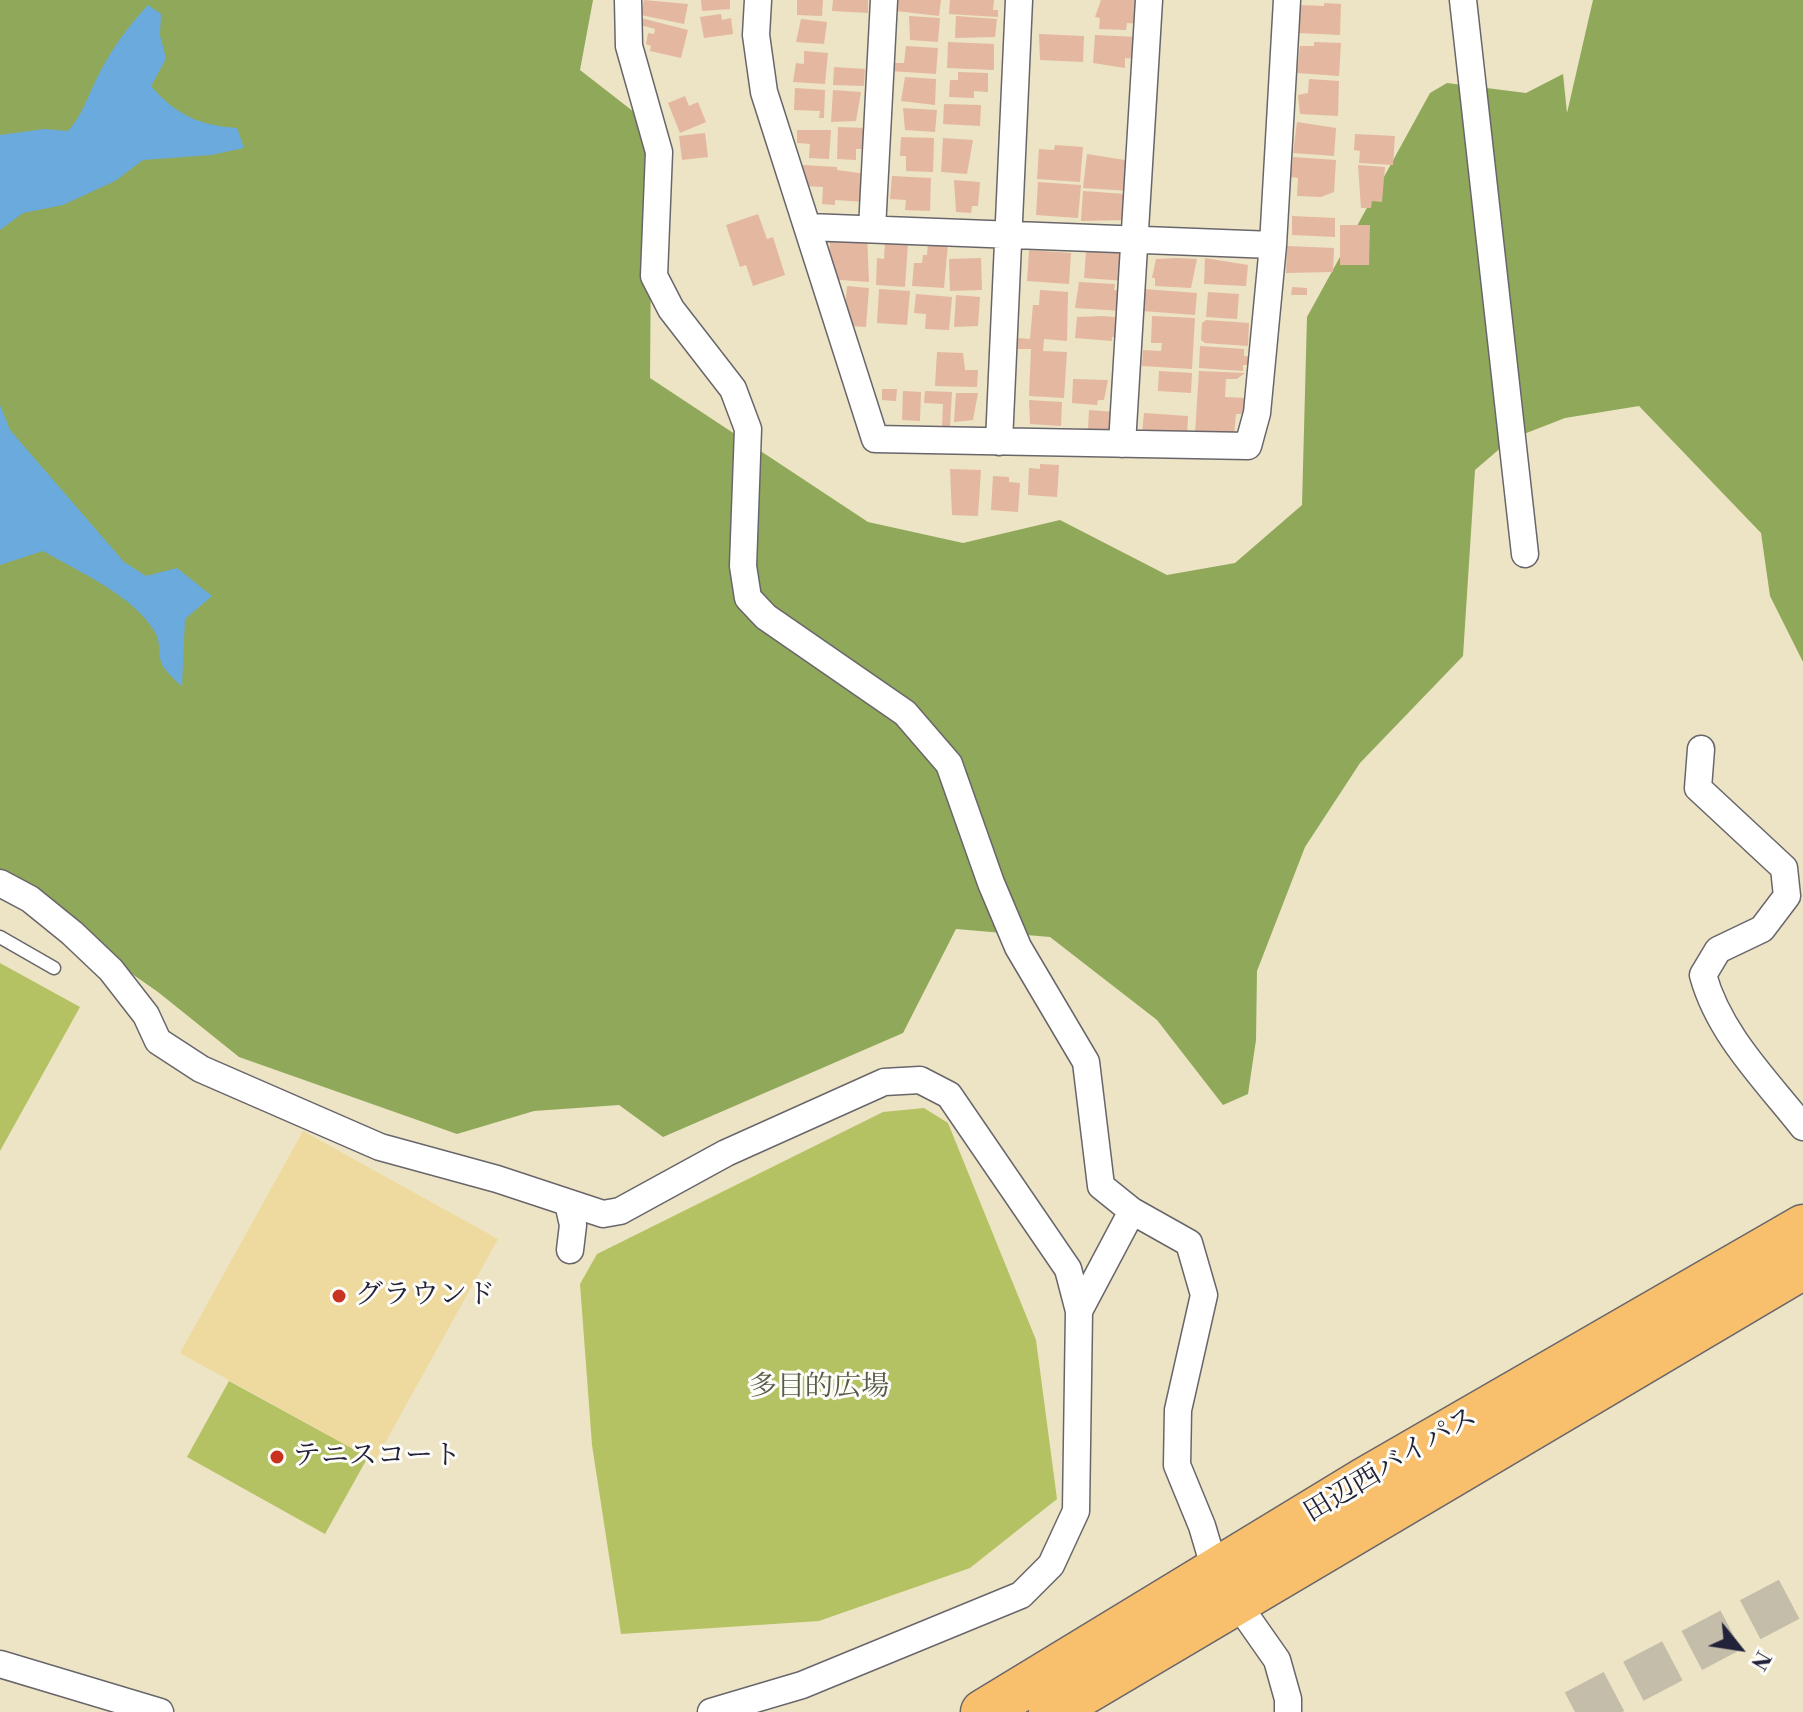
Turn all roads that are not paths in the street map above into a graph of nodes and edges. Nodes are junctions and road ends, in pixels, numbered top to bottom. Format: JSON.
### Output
{"nodes":[{"id":1,"x":628,"y":0,"type":"edge"},
{"id":2,"x":758,"y":0,"type":"edge"},
{"id":3,"x":884,"y":0,"type":"edge"},
{"id":4,"x":1019,"y":0,"type":"edge"},
{"id":5,"x":1149,"y":0,"type":"edge"},
{"id":6,"x":1287,"y":0,"type":"edge"},
{"id":7,"x":1463,"y":0,"type":"edge"},
{"id":8,"x":808,"y":227,"type":"junction"},
{"id":9,"x":872,"y":229,"type":"junction"},
{"id":10,"x":1009,"y":235,"type":"junction"},
{"id":11,"x":1135,"y":240,"type":"junction"},
{"id":12,"x":1273,"y":245,"type":"junction"},
{"id":13,"x":999,"y":442,"type":"junction"},
{"id":14,"x":1122,"y":444,"type":"junction"},
{"id":15,"x":1525,"y":554,"type":"dead end"},
{"id":16,"x":1701,"y":749,"type":"dead end"},
{"id":17,"x":0,"y":883,"type":"edge"},
{"id":18,"x":0,"y":937,"type":"edge"},
{"id":19,"x":54,"y":968,"type":"dead end"},
{"id":20,"x":1803,"y":1127,"type":"edge"},
{"id":21,"x":568,"y":1203,"type":"junction"},
{"id":22,"x":1132,"y":1211,"type":"junction"},
{"id":23,"x":603,"y":1214,"type":"junction"},
{"id":24,"x":1803,"y":1227,"type":"edge"},
{"id":25,"x":1803,"y":1267,"type":"edge"},
{"id":26,"x":1079,"y":1311,"type":"junction"},
{"id":27,"x":1226,"y":1588,"type":"junction"},
{"id":28,"x":0,"y":1664,"type":"edge"},
{"id":29,"x":160,"y":1712,"type":"edge"},
{"id":30,"x":711,"y":1712,"type":"edge"},
{"id":31,"x":983,"y":1712,"type":"edge"},
{"id":32,"x":1051,"y":1712,"type":"edge"},
{"id":33,"x":1288,"y":1712,"type":"edge"}],
"edges":[{"from":1,"to":22,"type":"street"},
{"from":2,"to":8,"type":"street"},
{"from":3,"to":9,"type":"street"},
{"from":4,"to":10,"type":"street"},
{"from":5,"to":11,"type":"street"},
{"from":6,"to":12,"type":"street"},
{"from":7,"to":15,"type":"street"},
{"from":8,"to":9,"type":"street"},
{"from":8,"to":13,"type":"street"},
{"from":9,"to":10,"type":"street"},
{"from":10,"to":11,"type":"street"},
{"from":10,"to":13,"type":"street"},
{"from":11,"to":12,"type":"street"},
{"from":11,"to":14,"type":"street"},
{"from":12,"to":14,"type":"street"},
{"from":13,"to":14,"type":"street"},
{"from":16,"to":20,"type":"street"},
{"from":17,"to":21,"type":"street"},
{"from":18,"to":19,"type":"lane"},
{"from":21,"to":23,"type":"street"},
{"from":21,"to":23,"type":"street"},
{"from":22,"to":26,"type":"street"},
{"from":22,"to":27,"type":"street"},
{"from":23,"to":26,"type":"street"},
{"from":24,"to":27,"type":"highway","name":"田辺西バイパス"},
{"from":25,"to":27,"type":"highway","name":"田辺西バイパス"},
{"from":26,"to":30,"type":"street"},
{"from":27,"to":31,"type":"highway","name":"田辺西バイパス"},
{"from":27,"to":32,"type":"highway","name":"田辺西バイパス"},
{"from":27,"to":33,"type":"street"},
{"from":28,"to":29,"type":"street"}]}
